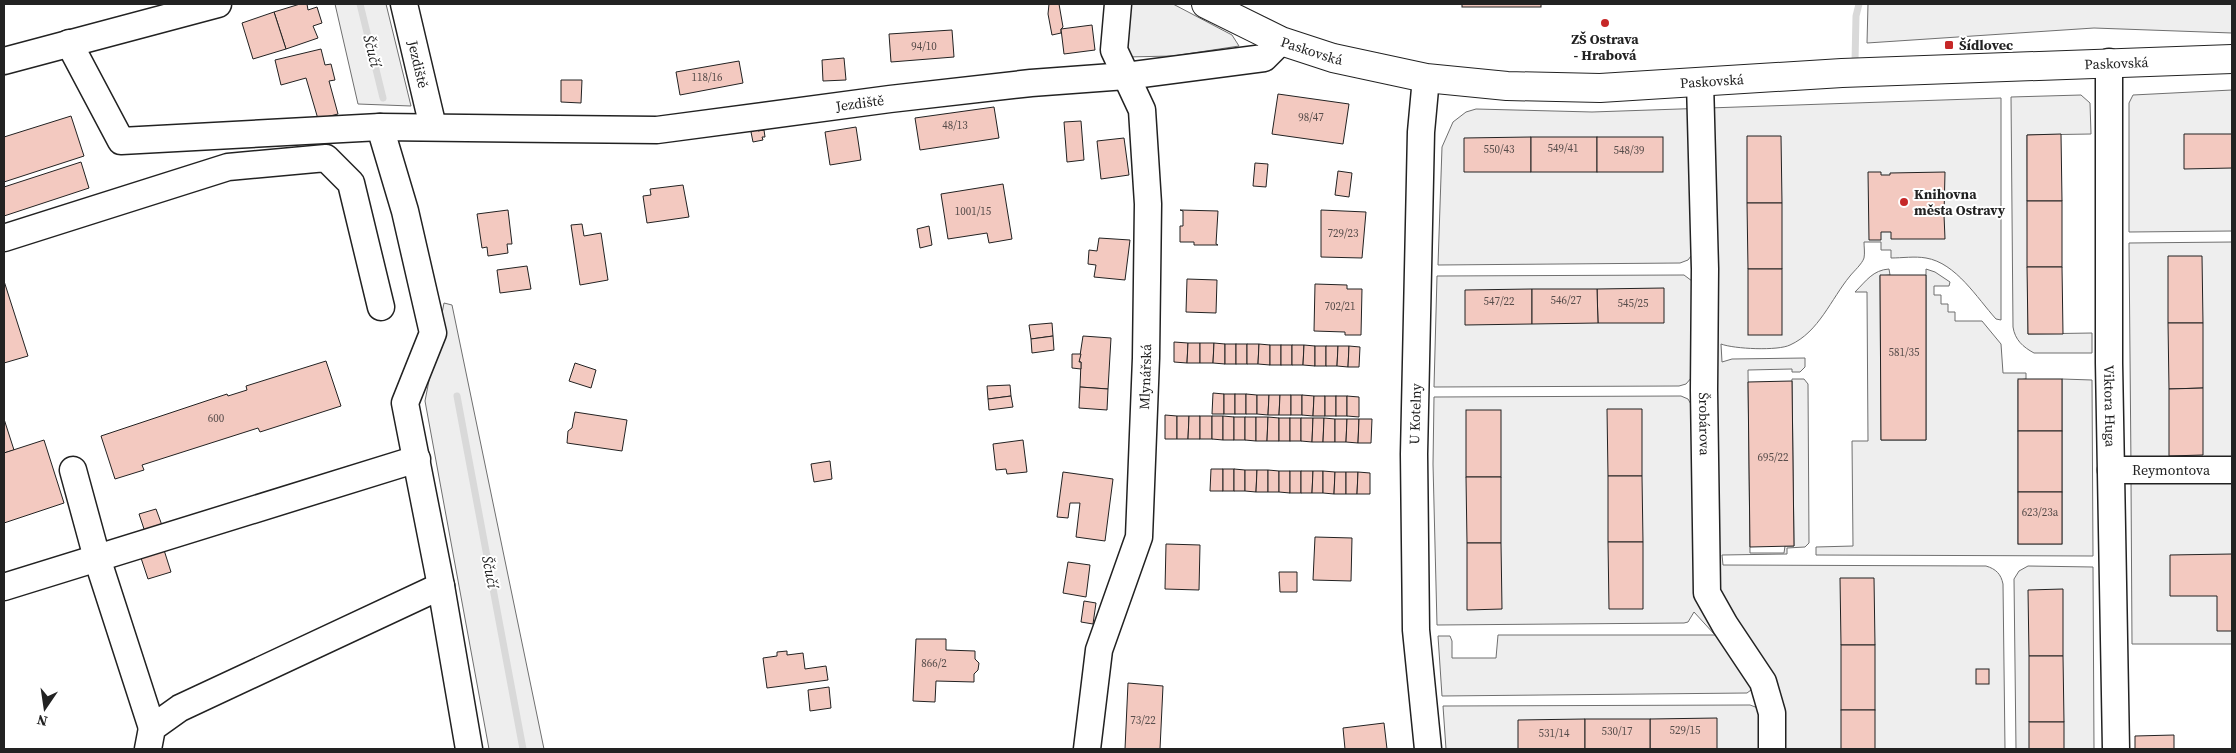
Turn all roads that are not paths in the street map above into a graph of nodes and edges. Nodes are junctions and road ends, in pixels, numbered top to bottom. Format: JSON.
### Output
{"nodes":[{"id":1,"x":218,"y":4,"type":"edge"},
{"id":2,"x":404,"y":4,"type":"edge"},
{"id":3,"x":1118,"y":4,"type":"edge"},
{"id":4,"x":1206,"y":4,"type":"edge"},
{"id":5,"x":1280,"y":41,"type":"junction"},
{"id":6,"x":69,"y":43,"type":"junction"},
{"id":7,"x":2232,"y":59,"type":"edge"},
{"id":8,"x":4,"y":61,"type":"edge"},
{"id":9,"x":2109,"y":62,"type":"junction"},
{"id":10,"x":1126,"y":76,"type":"junction"},
{"id":11,"x":1426,"y":78,"type":"junction"},
{"id":12,"x":1700,"y":82,"type":"junction"},
{"id":13,"x":380,"y":127,"type":"junction"},
{"id":14,"x":433,"y":127,"type":"junction"},
{"id":15,"x":4,"y":238,"type":"edge"},
{"id":16,"x":381,"y":307,"type":"dead end"},
{"id":17,"x":416,"y":459,"type":"junction"},
{"id":18,"x":73,"y":470,"type":"dead end"},
{"id":19,"x":2111,"y":470,"type":"junction"},
{"id":20,"x":2232,"y":470,"type":"edge"},
{"id":21,"x":98,"y":558,"type":"junction"},
{"id":22,"x":441,"y":586,"type":"junction"},
{"id":23,"x":4,"y":587,"type":"edge"},
{"id":24,"x":150,"y":739,"type":"edge"},
{"id":25,"x":469,"y":749,"type":"edge"},
{"id":26,"x":1087,"y":749,"type":"edge"},
{"id":27,"x":1428,"y":749,"type":"edge"},
{"id":28,"x":1772,"y":749,"type":"edge"},
{"id":29,"x":2116,"y":749,"type":"edge"}],
"edges":[{"from":1,"to":6,"type":"street"},
{"from":2,"to":14,"type":"street","name":"Jezdiště"},
{"from":3,"to":10,"type":"street","name":"Mlynářská"},
{"from":4,"to":5,"type":"main road","name":"Paskovská"},
{"from":5,"to":10,"type":"street","name":"Jezdiště"},
{"from":5,"to":11,"type":"main road","name":"Paskovská"},
{"from":6,"to":8,"type":"street"},
{"from":6,"to":13,"type":"street","name":"Jezdiště"},
{"from":7,"to":9,"type":"main road","name":"Paskovská"},
{"from":9,"to":12,"type":"main road","name":"Paskovská"},
{"from":9,"to":19,"type":"street","name":"Viktora Huga"},
{"from":10,"to":14,"type":"street","name":"Jezdiště"},
{"from":10,"to":26,"type":"street","name":"Mlynářská"},
{"from":11,"to":12,"type":"main road","name":"Paskovská"},
{"from":11,"to":27,"type":"street","name":"U Kotelny"},
{"from":12,"to":28,"type":"street","name":"Šrobárova"},
{"from":13,"to":14,"type":"street","name":"Jezdiště"},
{"from":13,"to":17,"type":"street"},
{"from":15,"to":16,"type":"street"},
{"from":17,"to":21,"type":"street"},
{"from":17,"to":22,"type":"street"},
{"from":18,"to":21,"type":"street"},
{"from":19,"to":20,"type":"street","name":"Reymontova"},
{"from":19,"to":29,"type":"street","name":"Viktora Huga"},
{"from":21,"to":23,"type":"street"},
{"from":21,"to":24,"type":"street"},
{"from":22,"to":24,"type":"street"},
{"from":22,"to":25,"type":"street"}]}
